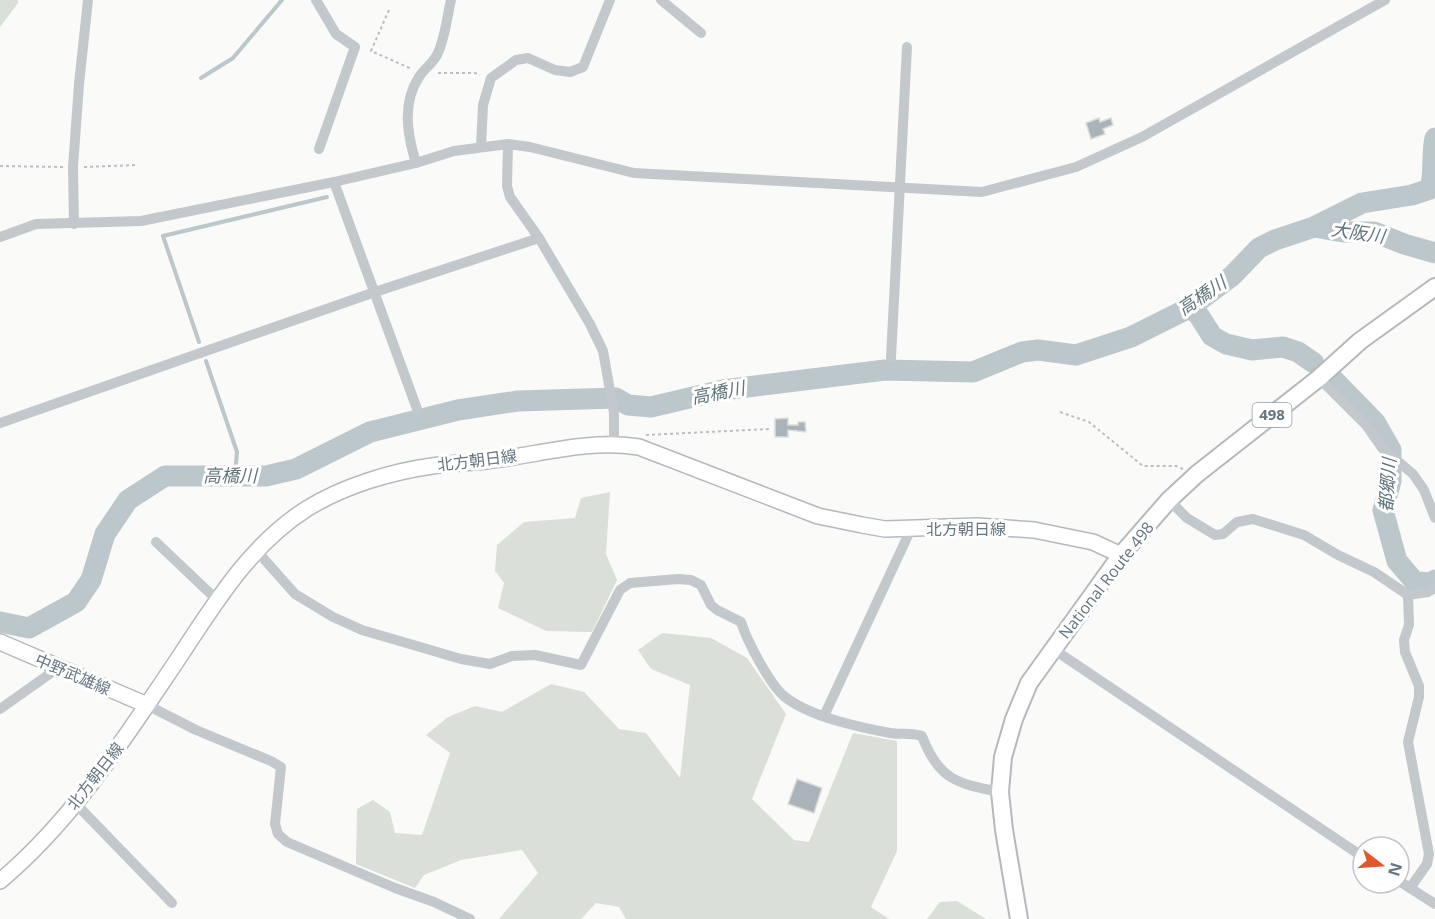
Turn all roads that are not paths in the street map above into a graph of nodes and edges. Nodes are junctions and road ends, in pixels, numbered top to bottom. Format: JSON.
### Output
{"nodes":[{"id":1,"x":88,"y":0,"type":"edge"},
{"id":2,"x":315,"y":0,"type":"edge"},
{"id":3,"x":451,"y":0,"type":"edge"},
{"id":4,"x":610,"y":0,"type":"edge"},
{"id":5,"x":660,"y":0,"type":"edge"},
{"id":6,"x":1385,"y":0,"type":"edge"},
{"id":7,"x":701,"y":33,"type":"dead end"},
{"id":8,"x":908,"y":47,"type":"dead end"},
{"id":9,"x":508,"y":144,"type":"junction"},
{"id":10,"x":482,"y":147,"type":"junction"},
{"id":11,"x":319,"y":149,"type":"dead end"},
{"id":12,"x":416,"y":163,"type":"junction"},
{"id":13,"x":334,"y":182,"type":"junction"},
{"id":14,"x":899,"y":188,"type":"junction"},
{"id":15,"x":74,"y":224,"type":"junction"},
{"id":16,"x":0,"y":237,"type":"edge"},
{"id":17,"x":539,"y":238,"type":"junction"},
{"id":18,"x":1435,"y":287,"type":"edge"},
{"id":19,"x":375,"y":292,"type":"junction"},
{"id":20,"x":891,"y":358,"type":"dead end"},
{"id":21,"x":1319,"y":378,"type":"junction"},
{"id":22,"x":417,"y":409,"type":"dead end"},
{"id":23,"x":0,"y":423,"type":"edge"},
{"id":24,"x":614,"y":443,"type":"junction"},
{"id":25,"x":1170,"y":500,"type":"junction"},
{"id":26,"x":1435,"y":518,"type":"edge"},
{"id":27,"x":911,"y":529,"type":"junction"},
{"id":28,"x":156,"y":542,"type":"dead end"},
{"id":29,"x":256,"y":550,"type":"junction"},
{"id":30,"x":1121,"y":555,"type":"junction"},
{"id":31,"x":1435,"y":588,"type":"edge"},
{"id":32,"x":1408,"y":595,"type":"junction"},
{"id":33,"x":218,"y":600,"type":"junction"},
{"id":34,"x":0,"y":642,"type":"edge"},
{"id":35,"x":1053,"y":649,"type":"junction"},
{"id":36,"x":58,"y":668,"type":"junction"},
{"id":37,"x":147,"y":705,"type":"junction"},
{"id":38,"x":0,"y":709,"type":"edge"},
{"id":39,"x":824,"y":716,"type":"junction"},
{"id":40,"x":1000,"y":792,"type":"junction"},
{"id":41,"x":75,"y":802,"type":"junction"},
{"id":42,"x":1351,"y":849,"type":"edge"},
{"id":43,"x":0,"y":881,"type":"edge"},
{"id":44,"x":1411,"y":886,"type":"edge"},
{"id":45,"x":1411,"y":889,"type":"edge"},
{"id":46,"x":172,"y":903,"type":"dead end"},
{"id":47,"x":1435,"y":904,"type":"edge"},
{"id":48,"x":470,"y":919,"type":"edge"},
{"id":49,"x":1019,"y":919,"type":"edge"}],
"edges":[{"from":1,"to":15,"type":"street"},
{"from":2,"to":11,"type":"street"},
{"from":3,"to":12,"type":"street"},
{"from":4,"to":10,"type":"street"},
{"from":5,"to":7,"type":"street"},
{"from":6,"to":14,"type":"street"},
{"from":8,"to":14,"type":"street"},
{"from":9,"to":10,"type":"street"},
{"from":9,"to":14,"type":"street"},
{"from":9,"to":17,"type":"street"},
{"from":10,"to":12,"type":"street"},
{"from":12,"to":13,"type":"street"},
{"from":13,"to":15,"type":"street"},
{"from":13,"to":19,"type":"street"},
{"from":14,"to":20,"type":"street"},
{"from":15,"to":16,"type":"street"},
{"from":17,"to":19,"type":"street"},
{"from":17,"to":24,"type":"street"},
{"from":18,"to":21,"type":"highway","name":"National Route 498","number":"498"},
{"from":19,"to":22,"type":"street"},
{"from":19,"to":23,"type":"street"},
{"from":21,"to":25,"type":"highway","name":"National Route 498","number":"498"},
{"from":21,"to":26,"type":"street"},
{"from":24,"to":27,"type":"main road","name":"北方朝日線"},
{"from":24,"to":29,"type":"main road","name":"北方朝日線"},
{"from":25,"to":30,"type":"highway","name":"National Route 498","number":"498"},
{"from":25,"to":32,"type":"street"},
{"from":27,"to":30,"type":"main road","name":"北方朝日線"},
{"from":27,"to":39,"type":"street"},
{"from":28,"to":33,"type":"street"},
{"from":29,"to":33,"type":"main road","name":"北方朝日線"},
{"from":29,"to":39,"type":"street"},
{"from":30,"to":35,"type":"highway","name":"National Route 498","number":"498"},
{"from":31,"to":32,"type":"street"},
{"from":32,"to":44,"type":"street"},
{"from":33,"to":37,"type":"main road","name":"北方朝日線"},
{"from":34,"to":36,"type":"main road","name":"中野武雄線"},
{"from":35,"to":40,"type":"highway","name":"National Route 498","number":"498"},
{"from":35,"to":42,"type":"street"},
{"from":36,"to":37,"type":"main road","name":"中野武雄線"},
{"from":36,"to":38,"type":"street"},
{"from":37,"to":41,"type":"main road","name":"北方朝日線"},
{"from":37,"to":48,"type":"street"},
{"from":39,"to":40,"type":"street"},
{"from":40,"to":49,"type":"highway","name":"National Route 498","number":"498"},
{"from":41,"to":43,"type":"main road","name":"北方朝日線"},
{"from":41,"to":46,"type":"street"},
{"from":45,"to":47,"type":"street"}]}
